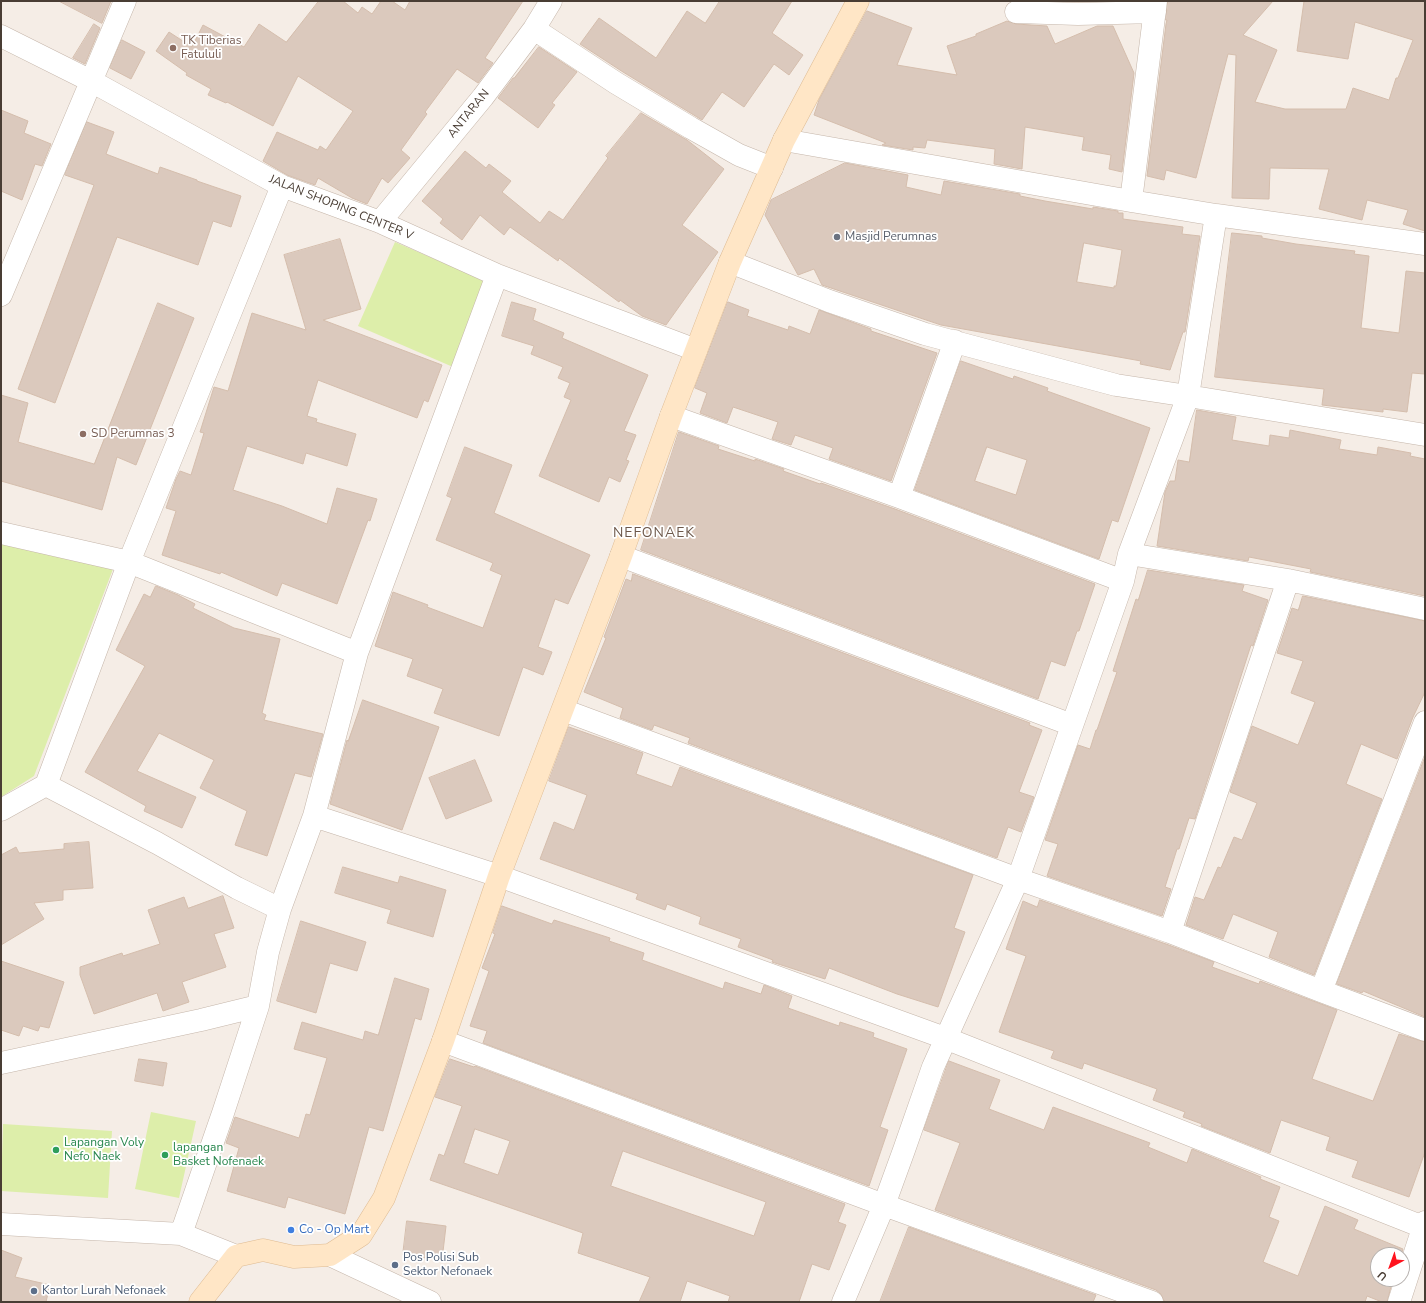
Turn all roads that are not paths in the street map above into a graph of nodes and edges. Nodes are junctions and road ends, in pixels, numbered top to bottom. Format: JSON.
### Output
{"nodes":[{"id":1,"x":125,"y":1,"type":"edge"},
{"id":2,"x":551,"y":1,"type":"edge"},
{"id":3,"x":858,"y":1,"type":"edge"},
{"id":4,"x":1156,"y":7,"type":"edge"},
{"id":5,"x":1016,"y":12,"type":"dead end"},
{"id":6,"x":534,"y":29,"type":"junction"},
{"id":7,"x":1,"y":36,"type":"edge"},
{"id":8,"x":92,"y":81,"type":"junction"},
{"id":9,"x":784,"y":140,"type":"junction"},
{"id":10,"x":772,"y":168,"type":"junction"},
{"id":11,"x":282,"y":186,"type":"junction"},
{"id":12,"x":1131,"y":200,"type":"junction"},
{"id":13,"x":1216,"y":216,"type":"junction"},
{"id":14,"x":380,"y":222,"type":"junction"},
{"id":15,"x":1425,"y":244,"type":"edge"},
{"id":16,"x":730,"y":262,"type":"junction"},
{"id":17,"x":497,"y":275,"type":"junction"},
{"id":18,"x":1,"y":295,"type":"edge"},
{"id":19,"x":955,"y":341,"type":"junction"},
{"id":20,"x":696,"y":350,"type":"junction"},
{"id":21,"x":1188,"y":396,"type":"junction"},
{"id":22,"x":671,"y":416,"type":"junction"},
{"id":23,"x":1425,"y":435,"type":"edge"},
{"id":24,"x":898,"y":497,"type":"junction"},
{"id":25,"x":1,"y":533,"type":"edge"},
{"id":26,"x":1129,"y":554,"type":"junction"},
{"id":27,"x":621,"y":556,"type":"junction"},
{"id":28,"x":129,"y":562,"type":"junction"},
{"id":29,"x":1288,"y":580,"type":"junction"},
{"id":30,"x":1123,"y":581,"type":"junction"},
{"id":31,"x":1425,"y":609,"type":"edge"},
{"id":32,"x":357,"y":653,"type":"junction"},
{"id":33,"x":563,"y":710,"type":"junction"},
{"id":34,"x":1425,"y":722,"type":"edge"},
{"id":35,"x":1072,"y":724,"type":"junction"},
{"id":36,"x":46,"y":786,"type":"junction"},
{"id":37,"x":1,"y":810,"type":"edge"},
{"id":38,"x":314,"y":816,"type":"junction"},
{"id":39,"x":499,"y":876,"type":"junction"},
{"id":40,"x":1018,"y":879,"type":"junction"},
{"id":41,"x":280,"y":909,"type":"junction"},
{"id":42,"x":1170,"y":932,"type":"junction"},
{"id":43,"x":1321,"y":991,"type":"junction"},
{"id":44,"x":258,"y":1006,"type":"junction"},
{"id":45,"x":1425,"y":1030,"type":"edge"},
{"id":46,"x":945,"y":1038,"type":"junction"},
{"id":47,"x":443,"y":1041,"type":"junction"},
{"id":48,"x":1,"y":1063,"type":"edge"},
{"id":49,"x":884,"y":1205,"type":"junction"},
{"id":50,"x":1,"y":1224,"type":"edge"},
{"id":51,"x":1424,"y":1224,"type":"edge"},
{"id":52,"x":181,"y":1234,"type":"junction"},
{"id":53,"x":330,"y":1255,"type":"junction"},
{"id":54,"x":236,"y":1256,"type":"junction"},
{"id":55,"x":200,"y":1302,"type":"edge"},
{"id":56,"x":430,"y":1302,"type":"edge"},
{"id":57,"x":843,"y":1302,"type":"edge"},
{"id":58,"x":1152,"y":1302,"type":"edge"},
{"id":59,"x":1399,"y":1302,"type":"edge"}],
"edges":[{"from":1,"to":8,"type":"street"},
{"from":2,"to":6,"type":"street","name":"ANTARAN"},
{"from":3,"to":9,"type":"street"},
{"from":4,"to":5,"type":"street"},
{"from":4,"to":12,"type":"street"},
{"from":6,"to":10,"type":"street"},
{"from":6,"to":14,"type":"street","name":"ANTARAN"},
{"from":7,"to":8,"type":"street","name":"JALAN SHOPING CENTER V"},
{"from":8,"to":11,"type":"street","name":"JALAN SHOPING CENTER V"},
{"from":8,"to":18,"type":"street"},
{"from":9,"to":10,"type":"street"},
{"from":9,"to":12,"type":"street"},
{"from":10,"to":16,"type":"street"},
{"from":11,"to":14,"type":"street","name":"JALAN SHOPING CENTER V"},
{"from":11,"to":28,"type":"street"},
{"from":12,"to":13,"type":"street"},
{"from":13,"to":15,"type":"street"},
{"from":13,"to":21,"type":"street"},
{"from":14,"to":17,"type":"street","name":"JALAN SHOPING CENTER V"},
{"from":16,"to":19,"type":"street"},
{"from":16,"to":20,"type":"street"},
{"from":17,"to":20,"type":"street","name":"JALAN SHOPING CENTER V"},
{"from":17,"to":32,"type":"street"},
{"from":19,"to":21,"type":"street"},
{"from":19,"to":24,"type":"street"},
{"from":20,"to":22,"type":"street"},
{"from":21,"to":23,"type":"street"},
{"from":21,"to":26,"type":"street"},
{"from":22,"to":24,"type":"street"},
{"from":22,"to":27,"type":"street"},
{"from":24,"to":30,"type":"street"},
{"from":25,"to":28,"type":"street"},
{"from":26,"to":29,"type":"street"},
{"from":26,"to":30,"type":"street"},
{"from":27,"to":33,"type":"street"},
{"from":27,"to":35,"type":"street"},
{"from":28,"to":32,"type":"street"},
{"from":28,"to":36,"type":"street"},
{"from":29,"to":31,"type":"street"},
{"from":29,"to":42,"type":"street"},
{"from":30,"to":35,"type":"street"},
{"from":32,"to":38,"type":"street"},
{"from":33,"to":39,"type":"street"},
{"from":33,"to":40,"type":"street"},
{"from":34,"to":43,"type":"street"},
{"from":35,"to":40,"type":"street"},
{"from":36,"to":37,"type":"street"},
{"from":36,"to":41,"type":"street"},
{"from":38,"to":39,"type":"street"},
{"from":38,"to":41,"type":"street"},
{"from":39,"to":46,"type":"street"},
{"from":39,"to":47,"type":"street"},
{"from":40,"to":42,"type":"street"},
{"from":40,"to":46,"type":"street"},
{"from":41,"to":44,"type":"street"},
{"from":42,"to":43,"type":"street"},
{"from":43,"to":45,"type":"street"},
{"from":44,"to":48,"type":"street"},
{"from":44,"to":52,"type":"street"},
{"from":46,"to":49,"type":"street"},
{"from":46,"to":51,"type":"street"},
{"from":47,"to":49,"type":"street"},
{"from":47,"to":53,"type":"street"},
{"from":49,"to":57,"type":"street"},
{"from":49,"to":58,"type":"street"},
{"from":50,"to":52,"type":"street"},
{"from":51,"to":59,"type":"street"},
{"from":52,"to":54,"type":"street"},
{"from":53,"to":54,"type":"street"},
{"from":53,"to":56,"type":"street"},
{"from":54,"to":55,"type":"street"}]}
